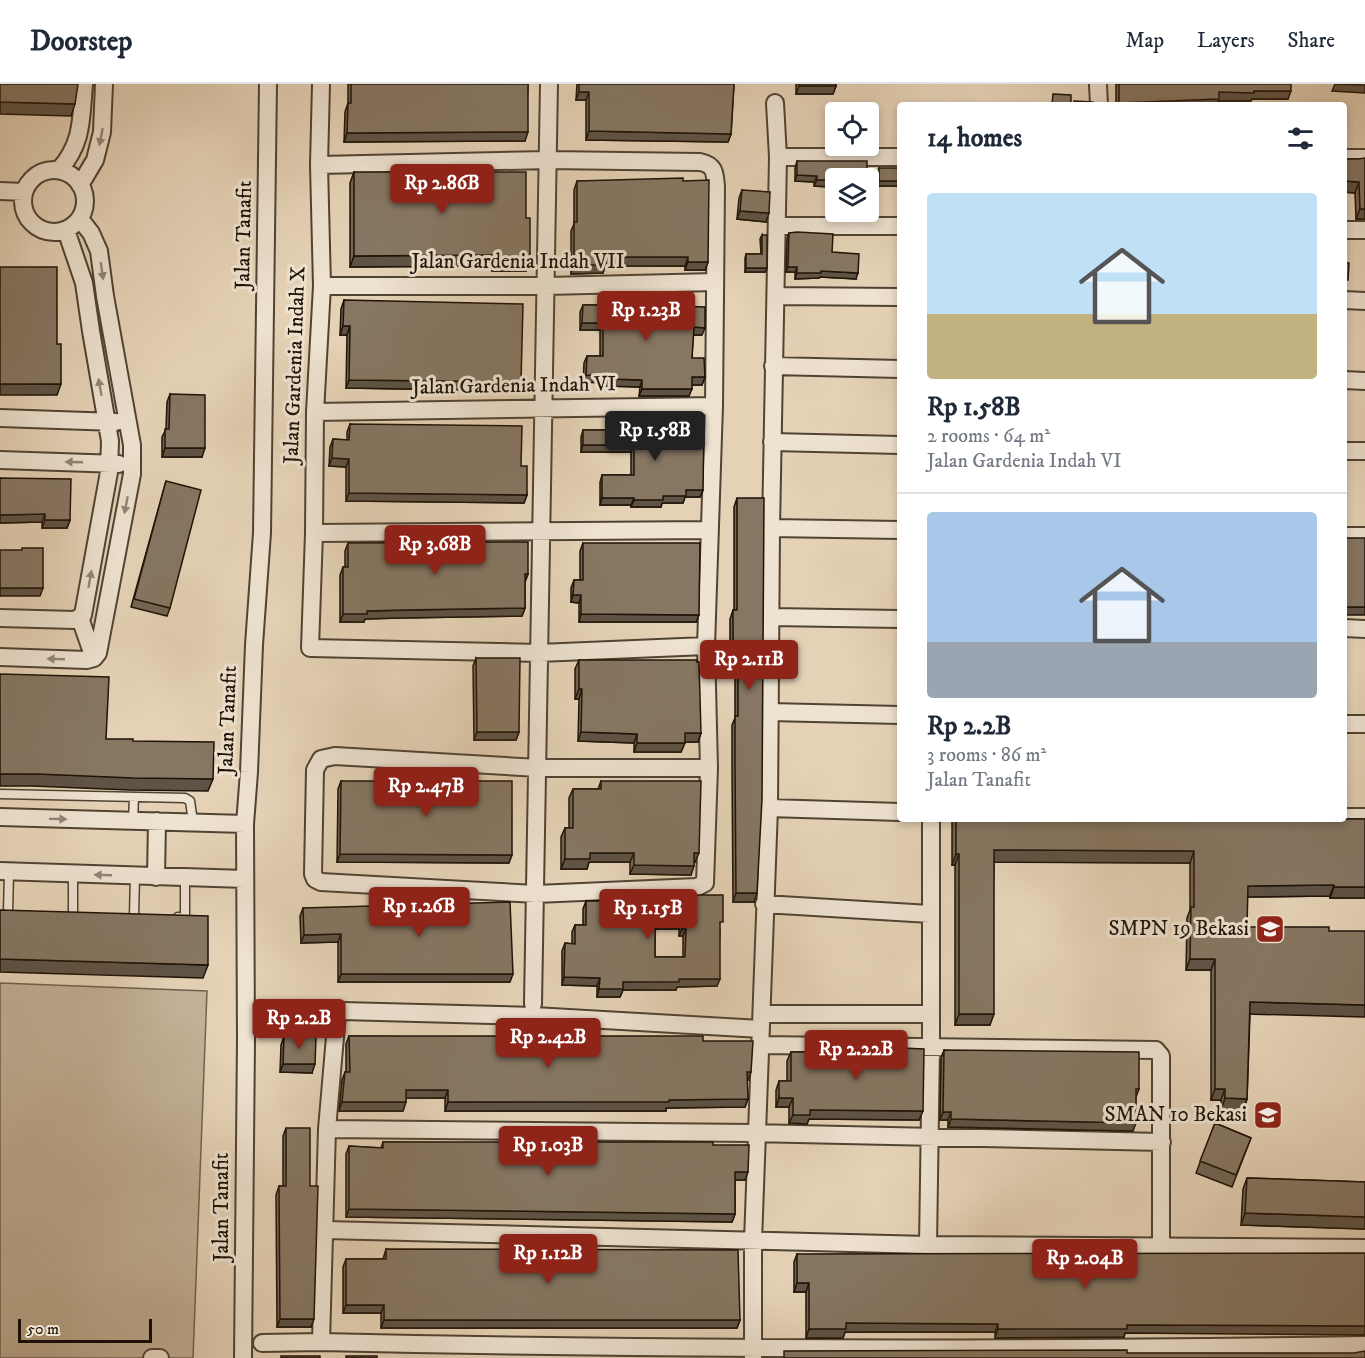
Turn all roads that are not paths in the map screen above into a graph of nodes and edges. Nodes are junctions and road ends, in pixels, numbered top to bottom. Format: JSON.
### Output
{"nodes":[{"id":1,"x":84,"y":84,"type":"edge"},
{"id":2,"x":104,"y":84,"type":"edge"},
{"id":3,"x":268,"y":84,"type":"edge"},
{"id":4,"x":321,"y":84,"type":"edge"},
{"id":5,"x":549,"y":84,"type":"edge"},
{"id":6,"x":1098,"y":84,"type":"edge"},
{"id":7,"x":1099,"y":102,"type":"edge"},
{"id":8,"x":775,"y":103,"type":"dead end"},
{"id":9,"x":778,"y":157,"type":"junction"},
{"id":10,"x":897,"y":158,"type":"edge"},
{"id":11,"x":1347,"y":158,"type":"edge"},
{"id":12,"x":1365,"y":158,"type":"edge"},
{"id":13,"x":548,"y":160,"type":"junction"},
{"id":14,"x":319,"y":165,"type":"junction"},
{"id":15,"x":59,"y":170,"type":"junction"},
{"id":16,"x":81,"y":185,"type":"junction"},
{"id":17,"x":0,"y":191,"type":"edge"},
{"id":18,"x":24,"y":192,"type":"junction"},
{"id":19,"x":80,"y":219,"type":"junction"},
{"id":20,"x":777,"y":226,"type":"junction"},
{"id":21,"x":897,"y":226,"type":"edge"},
{"id":22,"x":66,"y":230,"type":"junction"},
{"id":23,"x":1347,"y":230,"type":"edge"},
{"id":24,"x":1365,"y":230,"type":"edge"},
{"id":25,"x":715,"y":282,"type":"junction"},
{"id":26,"x":322,"y":286,"type":"junction"},
{"id":27,"x":546,"y":286,"type":"junction"},
{"id":28,"x":777,"y":296,"type":"junction"},
{"id":29,"x":897,"y":297,"type":"edge"},
{"id":30,"x":1347,"y":300,"type":"edge"},
{"id":31,"x":1365,"y":301,"type":"edge"},
{"id":32,"x":773,"y":366,"type":"junction"},
{"id":33,"x":897,"y":369,"type":"edge"},
{"id":34,"x":1347,"y":380,"type":"edge"},
{"id":35,"x":1365,"y":381,"type":"edge"},
{"id":36,"x":714,"y":406,"type":"junction"},
{"id":37,"x":543,"y":409,"type":"junction"},
{"id":38,"x":315,"y":412,"type":"junction"},
{"id":39,"x":0,"y":418,"type":"edge"},
{"id":40,"x":106,"y":421,"type":"junction"},
{"id":41,"x":127,"y":423,"type":"junction"},
{"id":42,"x":772,"y":442,"type":"junction"},
{"id":43,"x":897,"y":445,"type":"edge"},
{"id":44,"x":1347,"y":451,"type":"edge"},
{"id":45,"x":1365,"y":451,"type":"edge"},
{"id":46,"x":0,"y":460,"type":"edge"},
{"id":47,"x":109,"y":463,"type":"junction"},
{"id":48,"x":132,"y":465,"type":"junction"},
{"id":49,"x":771,"y":528,"type":"junction"},
{"id":50,"x":710,"y":530,"type":"junction"},
{"id":51,"x":897,"y":530,"type":"edge"},
{"id":52,"x":542,"y":532,"type":"junction"},
{"id":53,"x":314,"y":533,"type":"junction"},
{"id":54,"x":1347,"y":536,"type":"edge"},
{"id":55,"x":1365,"y":536,"type":"edge"},
{"id":56,"x":771,"y":617,"type":"junction"},
{"id":57,"x":0,"y":618,"type":"edge"},
{"id":58,"x":80,"y":618,"type":"junction"},
{"id":59,"x":897,"y":619,"type":"edge"},
{"id":60,"x":1347,"y":628,"type":"edge"},
{"id":61,"x":1365,"y":629,"type":"edge"},
{"id":62,"x":706,"y":646,"type":"junction"},
{"id":63,"x":539,"y":653,"type":"junction"},
{"id":64,"x":0,"y":657,"type":"edge"},
{"id":65,"x":94,"y":658,"type":"junction"},
{"id":66,"x":774,"y":712,"type":"junction"},
{"id":67,"x":897,"y":715,"type":"edge"},
{"id":68,"x":1347,"y":724,"type":"edge"},
{"id":69,"x":1365,"y":724,"type":"edge"},
{"id":70,"x":538,"y":768,"type":"junction"},
{"id":71,"x":709,"y":768,"type":"junction"},
{"id":72,"x":0,"y":794,"type":"edge"},
{"id":73,"x":134,"y":797,"type":"junction"},
{"id":74,"x":769,"y":808,"type":"junction"},
{"id":75,"x":897,"y":812,"type":"edge"},
{"id":76,"x":0,"y":817,"type":"edge"},
{"id":77,"x":1347,"y":817,"type":"edge"},
{"id":78,"x":1365,"y":817,"type":"edge"},
{"id":79,"x":133,"y":820,"type":"junction"},
{"id":80,"x":157,"y":821,"type":"junction"},
{"id":81,"x":193,"y":822,"type":"junction"},
{"id":82,"x":931,"y":822,"type":"edge"},
{"id":83,"x":245,"y":824,"type":"junction"},
{"id":84,"x":5,"y":871,"type":"edge"},
{"id":85,"x":73,"y":874,"type":"junction"},
{"id":86,"x":135,"y":876,"type":"junction"},
{"id":87,"x":156,"y":877,"type":"junction"},
{"id":88,"x":185,"y":878,"type":"junction"},
{"id":89,"x":245,"y":879,"type":"junction"},
{"id":90,"x":536,"y":894,"type":"junction"},
{"id":91,"x":764,"y":904,"type":"junction"},
{"id":92,"x":4,"y":913,"type":"edge"},
{"id":93,"x":18,"y":913,"type":"edge"},
{"id":94,"x":62,"y":914,"type":"edge"},
{"id":95,"x":930,"y":914,"type":"junction"},
{"id":96,"x":72,"y":915,"type":"junction"},
{"id":97,"x":83,"y":915,"type":"edge"},
{"id":98,"x":124,"y":916,"type":"edge"},
{"id":99,"x":134,"y":916,"type":"junction"},
{"id":100,"x":144,"y":916,"type":"edge"},
{"id":101,"x":165,"y":917,"type":"edge"},
{"id":102,"x":534,"y":1004,"type":"dead end"},
{"id":103,"x":930,"y":1014,"type":"junction"},
{"id":104,"x":761,"y":1029,"type":"junction"},
{"id":105,"x":931,"y":1046,"type":"junction"},
{"id":106,"x":327,"y":1128,"type":"junction"},
{"id":107,"x":758,"y":1134,"type":"junction"},
{"id":108,"x":929,"y":1137,"type":"junction"},
{"id":109,"x":1162,"y":1142,"type":"junction"},
{"id":110,"x":325,"y":1230,"type":"junction"},
{"id":111,"x":753,"y":1241,"type":"junction"},
{"id":112,"x":927,"y":1245,"type":"junction"},
{"id":113,"x":1161,"y":1247,"type":"junction"},
{"id":114,"x":1365,"y":1248,"type":"edge"},
{"id":115,"x":321,"y":1342,"type":"junction"},
{"id":116,"x":262,"y":1343,"type":"dead end"},
{"id":117,"x":1365,"y":1345,"type":"edge"},
{"id":118,"x":402,"y":1351,"type":"edge"},
{"id":119,"x":753,"y":1353,"type":"edge"},
{"id":120,"x":1133,"y":1353,"type":"edge"},
{"id":121,"x":152,"y":1358,"type":"edge"},
{"id":122,"x":160,"y":1358,"type":"edge"},
{"id":123,"x":243,"y":1358,"type":"edge"}],
"edges":[{"from":1,"to":15,"type":"street"},
{"from":2,"to":16,"type":"street","one_way":true},
{"from":3,"to":83,"type":"street","name":"Jalan Tanafit"},
{"from":4,"to":14,"type":"street","name":"Jalan Gardenia Indah X"},
{"from":5,"to":13,"type":"street"},
{"from":6,"to":7,"type":"street"},
{"from":8,"to":9,"type":"street"},
{"from":9,"to":10,"type":"street"},
{"from":9,"to":20,"type":"street"},
{"from":11,"to":12,"type":"street"},
{"from":13,"to":14,"type":"street"},
{"from":13,"to":25,"type":"street"},
{"from":13,"to":27,"type":"street"},
{"from":14,"to":26,"type":"street","name":"Jalan Gardenia Indah X"},
{"from":15,"to":16,"type":"street"},
{"from":15,"to":18,"type":"street"},
{"from":16,"to":19,"type":"street"},
{"from":17,"to":18,"type":"street"},
{"from":18,"to":22,"type":"street"},
{"from":19,"to":22,"type":"street"},
{"from":19,"to":41,"type":"street","one_way":true},
{"from":20,"to":21,"type":"street"},
{"from":20,"to":28,"type":"street"},
{"from":40,"to":22,"type":"street","one_way":true},
{"from":23,"to":24,"type":"street"},
{"from":25,"to":27,"type":"street","name":"Jalan Gardenia Indah VII"},
{"from":25,"to":36,"type":"street"},
{"from":26,"to":27,"type":"street","name":"Jalan Gardenia Indah VII"},
{"from":26,"to":38,"type":"street","name":"Jalan Gardenia Indah X"},
{"from":27,"to":37,"type":"street"},
{"from":28,"to":29,"type":"street"},
{"from":28,"to":32,"type":"street"},
{"from":30,"to":31,"type":"street"},
{"from":32,"to":33,"type":"street"},
{"from":32,"to":42,"type":"street"},
{"from":34,"to":35,"type":"street"},
{"from":36,"to":37,"type":"street","name":"Jalan Gardenia Indah VI"},
{"from":36,"to":50,"type":"street"},
{"from":37,"to":38,"type":"street","name":"Jalan Gardenia Indah VI"},
{"from":37,"to":52,"type":"street"},
{"from":38,"to":53,"type":"street","name":"Jalan Gardenia Indah X"},
{"from":39,"to":40,"type":"street"},
{"from":40,"to":41,"type":"street"},
{"from":40,"to":47,"type":"street"},
{"from":41,"to":48,"type":"street"},
{"from":42,"to":43,"type":"street"},
{"from":42,"to":49,"type":"street"},
{"from":44,"to":45,"type":"street"},
{"from":47,"to":46,"type":"street","one_way":true},
{"from":47,"to":48,"type":"street"},
{"from":58,"to":47,"type":"street","one_way":true},
{"from":48,"to":65,"type":"street","one_way":true},
{"from":49,"to":51,"type":"street"},
{"from":49,"to":56,"type":"street"},
{"from":50,"to":52,"type":"street"},
{"from":50,"to":62,"type":"street"},
{"from":52,"to":53,"type":"street"},
{"from":52,"to":63,"type":"street"},
{"from":53,"to":63,"type":"street","name":"Jalan Gardenia Indah X"},
{"from":54,"to":55,"type":"street"},
{"from":56,"to":59,"type":"street"},
{"from":56,"to":66,"type":"street"},
{"from":57,"to":58,"type":"street"},
{"from":58,"to":65,"type":"street"},
{"from":60,"to":61,"type":"street"},
{"from":62,"to":63,"type":"street"},
{"from":62,"to":71,"type":"street"},
{"from":63,"to":70,"type":"street"},
{"from":65,"to":64,"type":"street","one_way":true},
{"from":66,"to":67,"type":"street"},
{"from":66,"to":74,"type":"street"},
{"from":68,"to":69,"type":"street"},
{"from":70,"to":71,"type":"street"},
{"from":70,"to":90,"type":"street"},
{"from":70,"to":90,"type":"street"},
{"from":71,"to":90,"type":"street"},
{"from":72,"to":73,"type":"lane"},
{"from":73,"to":79,"type":"lane"},
{"from":73,"to":81,"type":"lane"},
{"from":74,"to":75,"type":"street"},
{"from":74,"to":91,"type":"street"},
{"from":76,"to":79,"type":"street","one_way":true},
{"from":77,"to":78,"type":"street"},
{"from":79,"to":80,"type":"street"},
{"from":80,"to":81,"type":"street"},
{"from":80,"to":87,"type":"street"},
{"from":81,"to":83,"type":"street"},
{"from":82,"to":95,"type":"street"},
{"from":83,"to":89,"type":"street","name":"Jalan Tanafit"},
{"from":84,"to":85,"type":"street"},
{"from":84,"to":92,"type":"lane"},
{"from":86,"to":85,"type":"street","one_way":true},
{"from":85,"to":96,"type":"lane"},
{"from":86,"to":87,"type":"street"},
{"from":86,"to":99,"type":"lane"},
{"from":87,"to":88,"type":"street"},
{"from":88,"to":89,"type":"street"},
{"from":88,"to":101,"type":"lane"},
{"from":89,"to":123,"type":"street","name":"Jalan Tanafit"},
{"from":90,"to":102,"type":"street"},
{"from":91,"to":95,"type":"street"},
{"from":91,"to":104,"type":"street"},
{"from":92,"to":93,"type":"lane"},
{"from":94,"to":96,"type":"lane"},
{"from":95,"to":103,"type":"street"},
{"from":96,"to":97,"type":"lane"},
{"from":98,"to":99,"type":"lane"},
{"from":99,"to":100,"type":"lane"},
{"from":103,"to":104,"type":"street"},
{"from":103,"to":105,"type":"street"},
{"from":104,"to":105,"type":"street"},
{"from":104,"to":106,"type":"street"},
{"from":104,"to":107,"type":"street"},
{"from":105,"to":108,"type":"street"},
{"from":105,"to":109,"type":"street"},
{"from":106,"to":107,"type":"street"},
{"from":106,"to":110,"type":"street"},
{"from":107,"to":108,"type":"street"},
{"from":107,"to":111,"type":"street"},
{"from":108,"to":109,"type":"street"},
{"from":108,"to":112,"type":"street"},
{"from":109,"to":113,"type":"street"},
{"from":110,"to":111,"type":"street"},
{"from":110,"to":115,"type":"street"},
{"from":111,"to":112,"type":"street"},
{"from":111,"to":119,"type":"street"},
{"from":112,"to":113,"type":"street"},
{"from":113,"to":114,"type":"street"},
{"from":115,"to":116,"type":"street"},
{"from":115,"to":118,"type":"street"},
{"from":117,"to":120,"type":"street"},
{"from":118,"to":119,"type":"street"},
{"from":119,"to":120,"type":"street"},
{"from":121,"to":122,"type":"street"}]}
